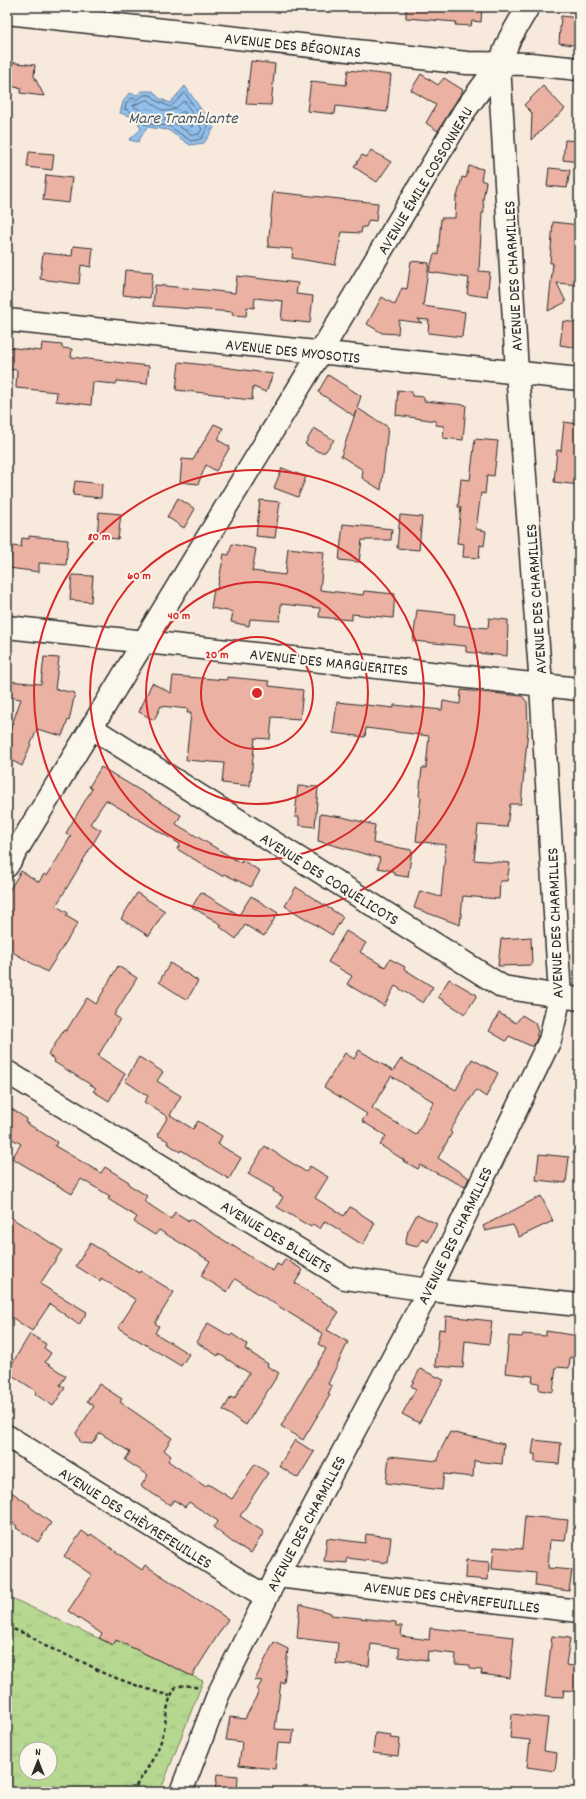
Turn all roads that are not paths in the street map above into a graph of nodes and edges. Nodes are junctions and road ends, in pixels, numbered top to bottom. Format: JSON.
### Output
{"nodes":[{"id":1,"x":528,"y":7,"type":"edge"},
{"id":2,"x":7,"y":13,"type":"edge"},
{"id":3,"x":499,"y":64,"type":"junction"},
{"id":4,"x":579,"y":70,"type":"edge"},
{"id":5,"x":7,"y":320,"type":"edge"},
{"id":6,"x":320,"y":353,"type":"junction"},
{"id":7,"x":517,"y":372,"type":"junction"},
{"id":8,"x":579,"y":379,"type":"edge"},
{"id":9,"x":7,"y":628,"type":"edge"},
{"id":10,"x":144,"y":641,"type":"junction"},
{"id":11,"x":541,"y":684,"type":"junction"},
{"id":12,"x":579,"y":689,"type":"edge"},
{"id":13,"x":92,"y":728,"type":"junction"},
{"id":14,"x":7,"y":866,"type":"edge"},
{"id":15,"x":569,"y":997,"type":"edge"},
{"id":16,"x":7,"y":1072,"type":"edge"},
{"id":17,"x":429,"y":1290,"type":"junction"},
{"id":18,"x":579,"y":1305,"type":"edge"},
{"id":19,"x":7,"y":1436,"type":"edge"},
{"id":20,"x":277,"y":1576,"type":"junction"},
{"id":21,"x":266,"y":1597,"type":"junction"},
{"id":22,"x":579,"y":1611,"type":"edge"},
{"id":23,"x":181,"y":1792,"type":"edge"}],
"edges":[{"from":1,"to":3,"type":"street","name":"AVENUE ÉMILE COSSONNEAU"},
{"from":2,"to":3,"type":"street","name":"AVENUE DES BÉGONIAS"},
{"from":3,"to":4,"type":"street","name":"AVENUE DES BÉGONIAS"},
{"from":3,"to":6,"type":"street","name":"AVENUE ÉMILE COSSONNEAU"},
{"from":3,"to":7,"type":"street","name":"AVENUE DES CHARMILLES"},
{"from":5,"to":6,"type":"street","name":"AVENUE DES MYOSOTIS"},
{"from":6,"to":7,"type":"street","name":"AVENUE DES MYOSOTIS"},
{"from":6,"to":10,"type":"street","name":"AVENUE ÉMILE COSSONNEAU"},
{"from":7,"to":8,"type":"street","name":"AVENUE DES MYOSOTIS"},
{"from":7,"to":11,"type":"street","name":"AVENUE DES CHARMILLES"},
{"from":9,"to":10,"type":"street","name":"AVENUE DES MARGUERITES"},
{"from":10,"to":11,"type":"street","name":"AVENUE DES MARGUERITES"},
{"from":10,"to":13,"type":"street","name":"AVENUE ÉMILE COSSONNEAU"},
{"from":11,"to":12,"type":"street","name":"AVENUE DES MARGUERITES"},
{"from":11,"to":15,"type":"street","name":"AVENUE DES CHARMILLES"},
{"from":13,"to":14,"type":"street","name":"AVENUE ÉMILE COSSONNEAU"},
{"from":13,"to":15,"type":"street","name":"AVENUE DES COQUELICOTS"},
{"from":15,"to":17,"type":"street","name":"AVENUE DES CHARMILLES"},
{"from":16,"to":17,"type":"street","name":"AVENUE DES BLEUETS"},
{"from":17,"to":18,"type":"street","name":"AVENUE DES BLEUETS"},
{"from":17,"to":20,"type":"street","name":"AVENUE DES CHARMILLES"},
{"from":19,"to":21,"type":"street","name":"AVENUE DES CHÈVREFEUILLES"},
{"from":20,"to":21,"type":"street","name":"AVENUE DES CHARMILLES"},
{"from":20,"to":22,"type":"street","name":"AVENUE DES CHÈVREFEUILLES"},
{"from":21,"to":23,"type":"street","name":"AVENUE DES CHARMILLES"}]}
